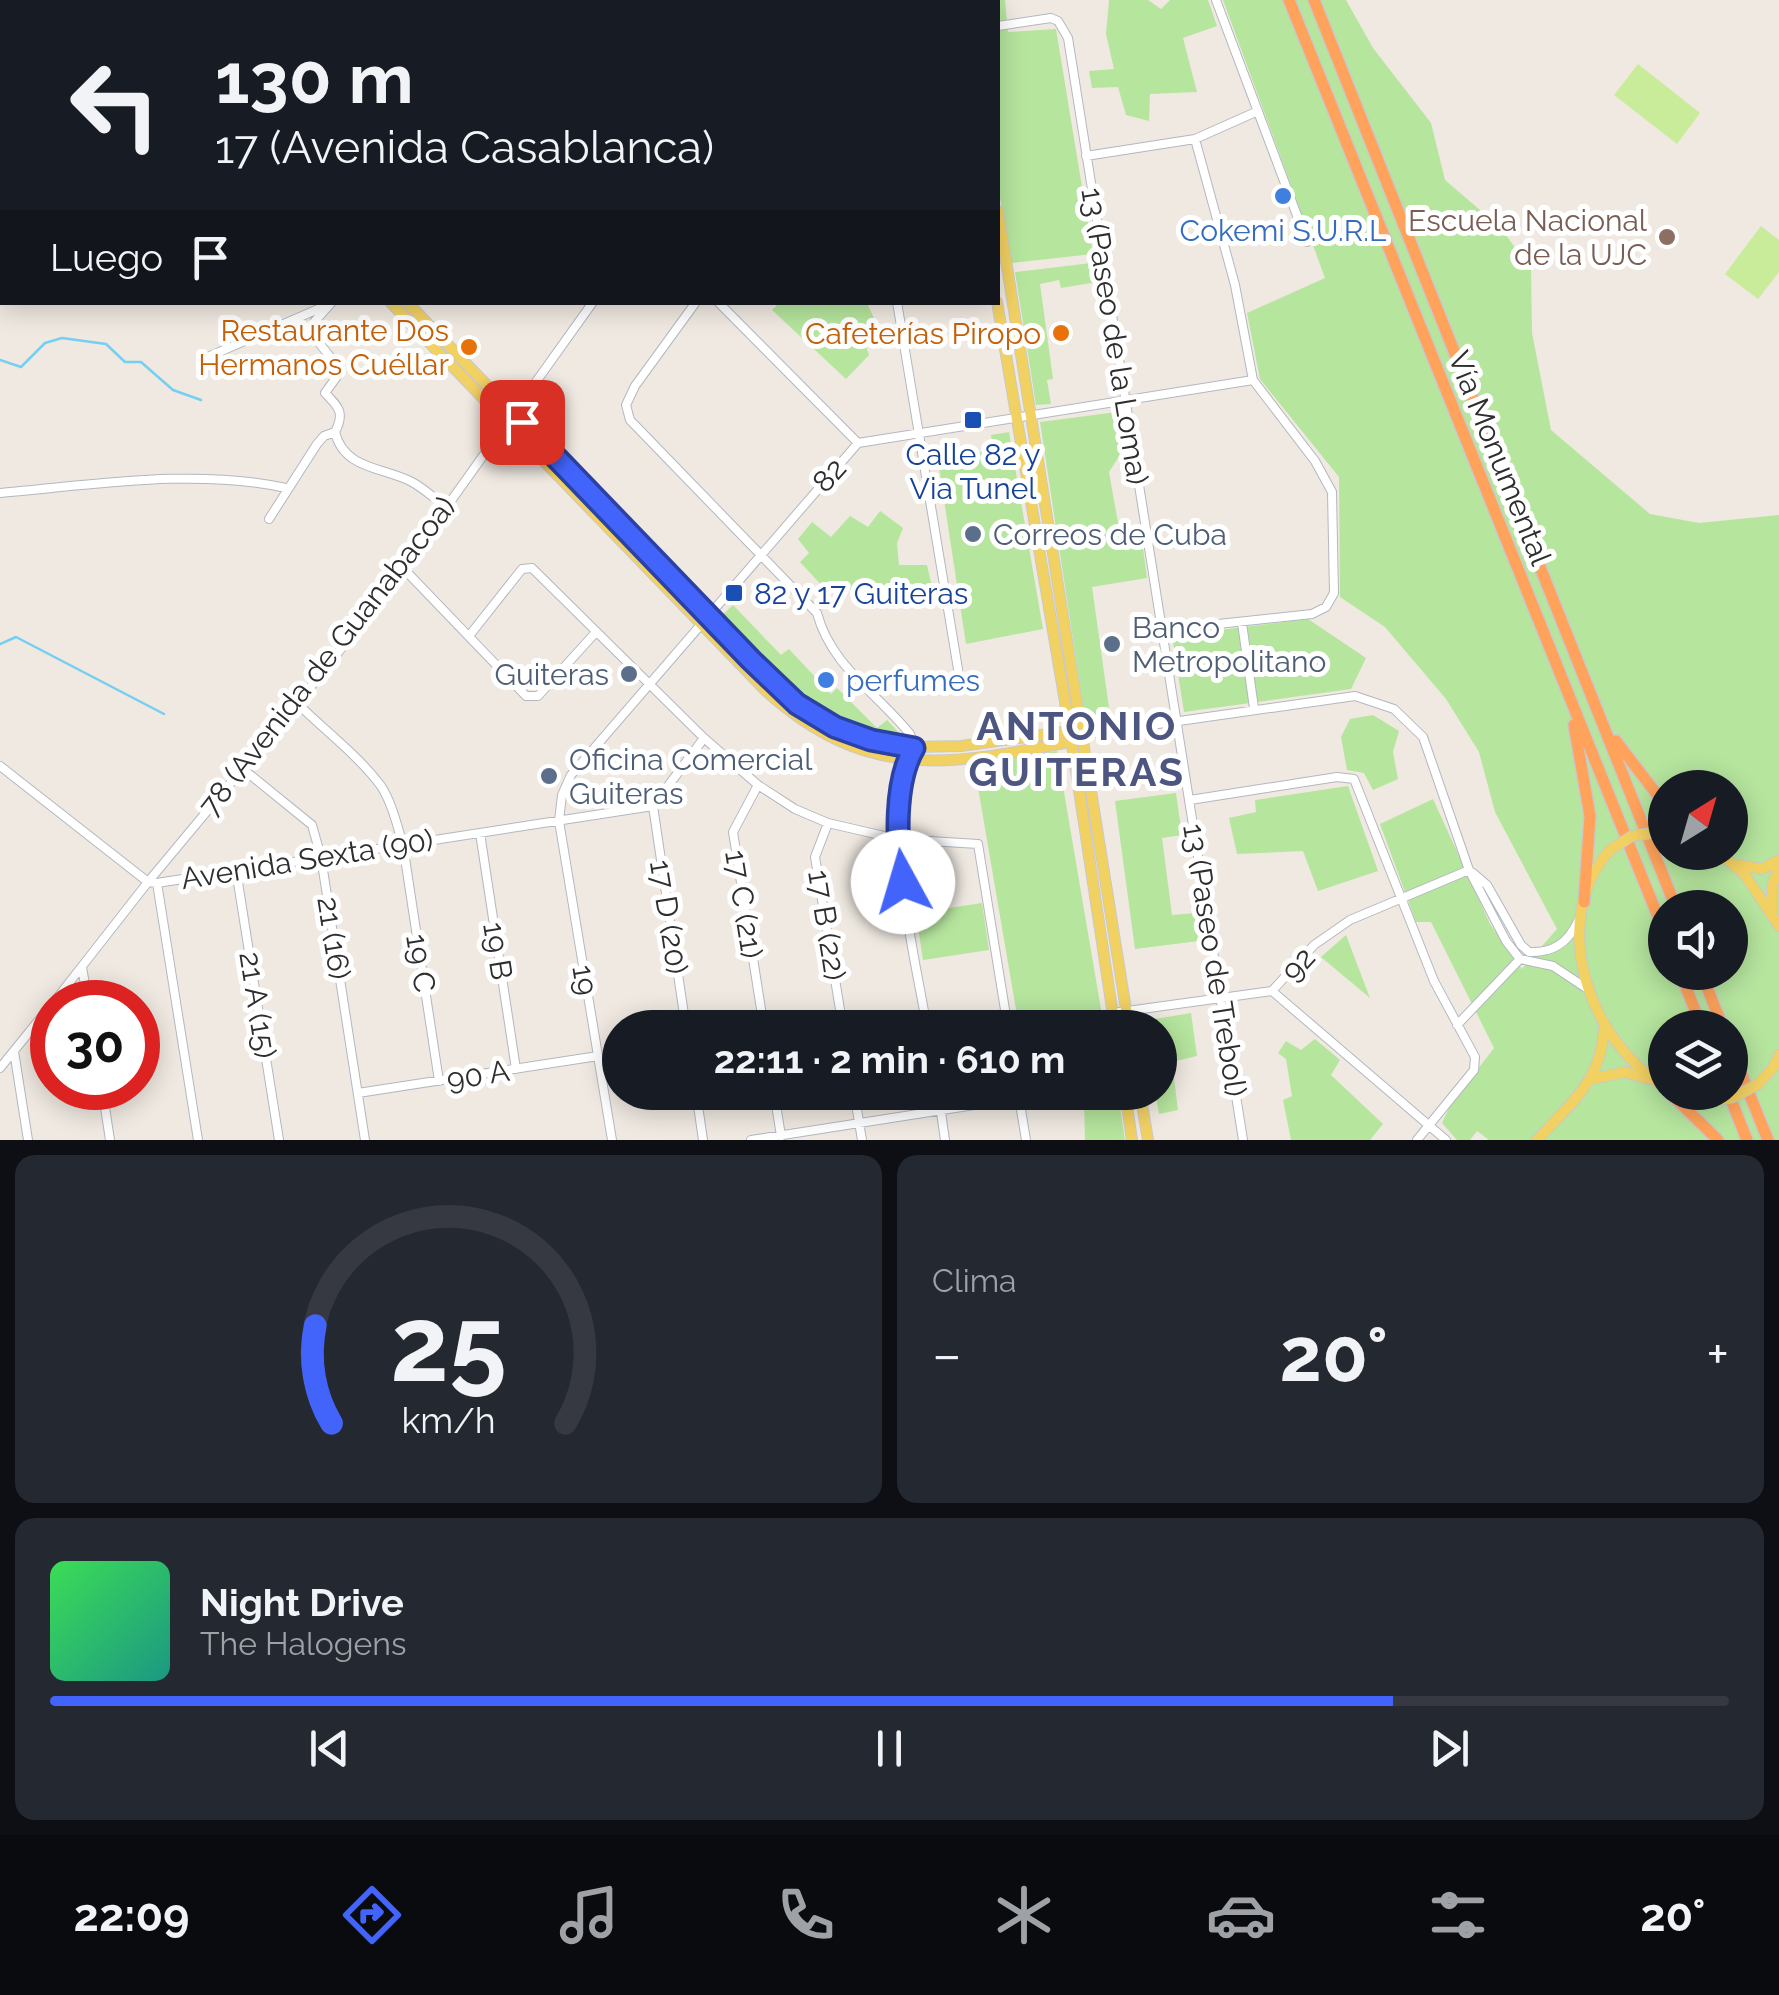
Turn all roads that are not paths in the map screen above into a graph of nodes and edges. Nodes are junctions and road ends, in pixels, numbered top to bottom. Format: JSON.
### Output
{"nodes":[{"id":1,"x":1216,"y":0,"type":"edge"},
{"id":2,"x":1289,"y":0,"type":"edge"},
{"id":3,"x":1317,"y":0,"type":"edge"},
{"id":4,"x":1000,"y":26,"type":"edge"},
{"id":5,"x":1258,"y":111,"type":"junction"},
{"id":6,"x":1195,"y":139,"type":"junction"},
{"id":7,"x":1086,"y":156,"type":"junction"},
{"id":8,"x":1000,"y":224,"type":"edge"},
{"id":9,"x":1306,"y":242,"type":"dead end"},
{"id":10,"x":326,"y":305,"type":"edge"},
{"id":11,"x":329,"y":305,"type":"edge"},
{"id":12,"x":393,"y":305,"type":"edge"},
{"id":13,"x":410,"y":305,"type":"edge"},
{"id":14,"x":591,"y":305,"type":"edge"},
{"id":15,"x":694,"y":305,"type":"edge"},
{"id":16,"x":721,"y":305,"type":"edge"},
{"id":17,"x":898,"y":305,"type":"edge"},
{"id":18,"x":997,"y":305,"type":"edge"},
{"id":19,"x":210,"y":356,"type":"dead end"},
{"id":20,"x":1254,"y":380,"type":"junction"},
{"id":21,"x":1125,"y":402,"type":"junction"},
{"id":22,"x":1029,"y":417,"type":"junction"},
{"id":23,"x":511,"y":419,"type":"junction"},
{"id":24,"x":1016,"y":419,"type":"junction"},
{"id":25,"x":336,"y":432,"type":"junction"},
{"id":26,"x":917,"y":432,"type":"junction"},
{"id":27,"x":858,"y":443,"type":"junction"},
{"id":28,"x":286,"y":488,"type":"junction"},
{"id":29,"x":0,"y":493,"type":"edge"},
{"id":30,"x":444,"y":506,"type":"junction"},
{"id":31,"x":269,"y":518,"type":"dead end"},
{"id":32,"x":760,"y":556,"type":"junction"},
{"id":33,"x":403,"y":568,"type":"junction"},
{"id":34,"x":709,"y":616,"type":"junction"},
{"id":35,"x":1242,"y":622,"type":"junction"},
{"id":36,"x":700,"y":624,"type":"junction"},
{"id":37,"x":1162,"y":630,"type":"junction"},
{"id":38,"x":596,"y":632,"type":"junction"},
{"id":39,"x":469,"y":636,"type":"junction"},
{"id":40,"x":958,"y":669,"type":"dead end"},
{"id":41,"x":648,"y":686,"type":"junction"},
{"id":42,"x":1565,"y":687,"type":"junction"},
{"id":43,"x":297,"y":703,"type":"junction"},
{"id":44,"x":1254,"y":708,"type":"junction"},
{"id":45,"x":1597,"y":709,"type":"junction"},
{"id":46,"x":1178,"y":721,"type":"junction"},
{"id":47,"x":1074,"y":736,"type":"junction"},
{"id":48,"x":704,"y":738,"type":"junction"},
{"id":49,"x":914,"y":748,"type":"junction"},
{"id":50,"x":906,"y":761,"type":"junction"},
{"id":51,"x":0,"y":766,"type":"edge"},
{"id":52,"x":243,"y":769,"type":"junction"},
{"id":53,"x":1648,"y":783,"type":"edge"},
{"id":54,"x":758,"y":785,"type":"junction"},
{"id":55,"x":1190,"y":800,"type":"junction"},
{"id":56,"x":652,"y":806,"type":"junction"},
{"id":57,"x":559,"y":821,"type":"junction"},
{"id":58,"x":828,"y":823,"type":"junction"},
{"id":59,"x":480,"y":833,"type":"junction"},
{"id":60,"x":1648,"y":833,"type":"edge"},
{"id":61,"x":897,"y":838,"type":"junction"},
{"id":62,"x":404,"y":844,"type":"junction"},
{"id":63,"x":322,"y":857,"type":"junction"},
{"id":64,"x":1779,"y":863,"type":"edge"},
{"id":65,"x":1748,"y":868,"type":"edge"},
{"id":66,"x":236,"y":870,"type":"junction"},
{"id":67,"x":1470,"y":870,"type":"junction"},
{"id":68,"x":1738,"y":870,"type":"edge"},
{"id":69,"x":152,"y":882,"type":"junction"},
{"id":70,"x":1669,"y":890,"type":"edge"},
{"id":71,"x":1648,"y":892,"type":"edge"},
{"id":72,"x":1400,"y":900,"type":"junction"},
{"id":73,"x":1584,"y":906,"type":"junction"},
{"id":74,"x":1772,"y":912,"type":"junction"},
{"id":75,"x":1779,"y":926,"type":"edge"},
{"id":76,"x":1520,"y":960,"type":"junction"},
{"id":77,"x":82,"y":967,"type":"junction"},
{"id":78,"x":72,"y":980,"type":"edge"},
{"id":79,"x":84,"y":980,"type":"edge"},
{"id":80,"x":1586,"y":988,"type":"junction"},
{"id":81,"x":1272,"y":991,"type":"junction"},
{"id":82,"x":1220,"y":996,"type":"junction"},
{"id":83,"x":683,"y":1010,"type":"edge"},
{"id":84,"x":761,"y":1010,"type":"edge"},
{"id":85,"x":840,"y":1010,"type":"edge"},
{"id":86,"x":924,"y":1010,"type":"edge"},
{"id":87,"x":1005,"y":1010,"type":"edge"},
{"id":88,"x":1113,"y":1010,"type":"edge"},
{"id":89,"x":1126,"y":1010,"type":"edge"},
{"id":90,"x":1138,"y":1010,"type":"edge"},
{"id":91,"x":1457,"y":1025,"type":"junction"},
{"id":92,"x":1604,"y":1026,"type":"junction"},
{"id":93,"x":30,"y":1031,"type":"edge"},
{"id":94,"x":14,"y":1051,"type":"junction"},
{"id":95,"x":1779,"y":1055,"type":"edge"},
{"id":96,"x":598,"y":1056,"type":"junction"},
{"id":97,"x":0,"y":1068,"type":"edge"},
{"id":98,"x":516,"y":1069,"type":"junction"},
{"id":99,"x":1648,"y":1073,"type":"edge"},
{"id":100,"x":1592,"y":1080,"type":"junction"},
{"id":101,"x":439,"y":1081,"type":"junction"},
{"id":102,"x":1648,"y":1082,"type":"edge"},
{"id":103,"x":1748,"y":1089,"type":"edge"},
{"id":104,"x":1748,"y":1091,"type":"edge"},
{"id":105,"x":358,"y":1094,"type":"junction"},
{"id":106,"x":105,"y":1110,"type":"edge"},
{"id":107,"x":699,"y":1110,"type":"edge"},
{"id":108,"x":777,"y":1110,"type":"edge"},
{"id":109,"x":857,"y":1110,"type":"edge"},
{"id":110,"x":941,"y":1110,"type":"joint"},
{"id":111,"x":1021,"y":1110,"type":"edge"},
{"id":112,"x":1128,"y":1110,"type":"edge"},
{"id":113,"x":1143,"y":1110,"type":"edge"},
{"id":114,"x":1687,"y":1110,"type":"edge"},
{"id":115,"x":1731,"y":1110,"type":"edge"},
{"id":116,"x":859,"y":1123,"type":"junction"},
{"id":117,"x":1429,"y":1126,"type":"junction"},
{"id":118,"x":781,"y":1138,"type":"edge"},
{"id":119,"x":28,"y":1140,"type":"edge"},
{"id":120,"x":110,"y":1140,"type":"edge"},
{"id":121,"x":198,"y":1140,"type":"edge"},
{"id":122,"x":279,"y":1140,"type":"edge"},
{"id":123,"x":365,"y":1140,"type":"edge"},
{"id":124,"x":612,"y":1140,"type":"edge"},
{"id":125,"x":704,"y":1140,"type":"edge"},
{"id":126,"x":750,"y":1140,"type":"edge"},
{"id":127,"x":862,"y":1140,"type":"edge"},
{"id":128,"x":946,"y":1140,"type":"edge"},
{"id":129,"x":1026,"y":1140,"type":"edge"},
{"id":130,"x":1132,"y":1140,"type":"edge"},
{"id":131,"x":1148,"y":1140,"type":"edge"},
{"id":132,"x":1242,"y":1140,"type":"edge"},
{"id":133,"x":1417,"y":1140,"type":"edge"},
{"id":134,"x":1446,"y":1140,"type":"edge"},
{"id":135,"x":1537,"y":1140,"type":"edge"},
{"id":136,"x":1718,"y":1140,"type":"edge"},
{"id":137,"x":1747,"y":1140,"type":"edge"},
{"id":138,"x":1768,"y":1140,"type":"edge"}],
"edges":[{"from":1,"to":5,"type":"street"},
{"from":2,"to":42,"type":"highway","name":"Vía Monumental"},
{"from":3,"to":45,"type":"highway","name":"Vía Monumental"},
{"from":4,"to":7,"type":"street","name":"13 (Paseo de la Loma)"},
{"from":5,"to":6,"type":"street"},
{"from":5,"to":9,"type":"street"},
{"from":6,"to":7,"type":"street"},
{"from":6,"to":20,"type":"street"},
{"from":7,"to":21,"type":"street","name":"13 (Paseo de la Loma)"},
{"from":8,"to":22,"type":"main road"},
{"from":10,"to":19,"type":"street"},
{"from":11,"to":25,"type":"street"},
{"from":12,"to":23,"type":"main road"},
{"from":13,"to":23,"type":"main road"},
{"from":14,"to":23,"type":"street","name":"78 (Avenida de Guanabacoa)"},
{"from":15,"to":32,"type":"street"},
{"from":16,"to":27,"type":"street"},
{"from":17,"to":26,"type":"street"},
{"from":18,"to":24,"type":"main road"},
{"from":20,"to":21,"type":"street","name":"82"},
{"from":20,"to":35,"type":"street"},
{"from":21,"to":22,"type":"street","name":"82"},
{"from":21,"to":37,"type":"street","name":"13 (Paseo de la Loma)"},
{"from":22,"to":24,"type":"street","name":"82"},
{"from":22,"to":47,"type":"main road"},
{"from":23,"to":30,"type":"street","name":"78 (Avenida de Guanabacoa)"},
{"from":23,"to":34,"type":"main road"},
{"from":23,"to":36,"type":"main road"},
{"from":24,"to":26,"type":"street","name":"82"},
{"from":24,"to":47,"type":"main road"},
{"from":25,"to":28,"type":"street"},
{"from":25,"to":30,"type":"street"},
{"from":26,"to":27,"type":"street","name":"82"},
{"from":26,"to":40,"type":"street"},
{"from":27,"to":32,"type":"street","name":"82"},
{"from":28,"to":29,"type":"street"},
{"from":28,"to":31,"type":"street"},
{"from":30,"to":33,"type":"street","name":"78 (Avenida de Guanabacoa)"},
{"from":32,"to":34,"type":"street","name":"82"},
{"from":32,"to":49,"type":"street"},
{"from":33,"to":39,"type":"street"},
{"from":33,"to":43,"type":"street","name":"78 (Avenida de Guanabacoa)"},
{"from":34,"to":36,"type":"street","name":"82"},
{"from":34,"to":49,"type":"main road"},
{"from":35,"to":37,"type":"street"},
{"from":35,"to":44,"type":"street"},
{"from":36,"to":41,"type":"street","name":"82"},
{"from":36,"to":50,"type":"main road"},
{"from":37,"to":46,"type":"street","name":"13 (Paseo de la Loma)"},
{"from":38,"to":39,"type":"street"},
{"from":38,"to":39,"type":"street"},
{"from":38,"to":41,"type":"street"},
{"from":41,"to":48,"type":"street"},
{"from":41,"to":57,"type":"street","name":"82"},
{"from":42,"to":71,"type":"highway","name":"Vía Monumental"},
{"from":42,"to":73,"type":"highway"},
{"from":43,"to":52,"type":"street","name":"78 (Avenida de Guanabacoa)"},
{"from":43,"to":62,"type":"street","name":"19 C"},
{"from":44,"to":46,"type":"street"},
{"from":44,"to":67,"type":"street"},
{"from":45,"to":53,"type":"highway"},
{"from":45,"to":70,"type":"highway","name":"Vía Monumental"},
{"from":46,"to":47,"type":"street"},
{"from":46,"to":55,"type":"street","name":"13 (Paseo de Trebol)"},
{"from":47,"to":49,"type":"main road"},
{"from":47,"to":50,"type":"main road"},
{"from":47,"to":88,"type":"main road"},
{"from":47,"to":89,"type":"main road"},
{"from":48,"to":54,"type":"street"},
{"from":48,"to":56,"type":"street"},
{"from":49,"to":50,"type":"street"},
{"from":50,"to":61,"type":"street"},
{"from":51,"to":69,"type":"street","name":"Avenida Sexta (90)"},
{"from":52,"to":63,"type":"street","name":"21 (16)"},
{"from":52,"to":69,"type":"street","name":"78 (Avenida de Guanabacoa)"},
{"from":54,"to":58,"type":"street"},
{"from":54,"to":84,"type":"street","name":"17 C (21)"},
{"from":55,"to":72,"type":"street"},
{"from":55,"to":82,"type":"street","name":"13 (Paseo de Trebol)"},
{"from":56,"to":57,"type":"street","name":"Avenida Sexta (90)"},
{"from":56,"to":83,"type":"street","name":"17 D (20)"},
{"from":57,"to":59,"type":"street","name":"Avenida Sexta (90)"},
{"from":57,"to":96,"type":"street","name":"19"},
{"from":58,"to":61,"type":"street"},
{"from":58,"to":85,"type":"street","name":"17 B (22)"},
{"from":59,"to":62,"type":"street","name":"Avenida Sexta (90)"},
{"from":59,"to":98,"type":"street","name":"19 B"},
{"from":60,"to":73,"type":"main road","bridge":true},
{"from":61,"to":86,"type":"street"},
{"from":61,"to":87,"type":"street"},
{"from":62,"to":63,"type":"street","name":"Avenida Sexta (90)"},
{"from":62,"to":101,"type":"street","name":"19 C"},
{"from":63,"to":66,"type":"street","name":"Avenida Sexta (90)"},
{"from":63,"to":105,"type":"street","name":"21 (16)"},
{"from":64,"to":65,"type":"main road"},
{"from":64,"to":74,"type":"main road"},
{"from":66,"to":69,"type":"street","name":"Avenida Sexta (90)"},
{"from":66,"to":122,"type":"street","name":"21 A (15)"},
{"from":67,"to":72,"type":"street","name":"92"},
{"from":67,"to":73,"type":"street"},
{"from":67,"to":76,"type":"street"},
{"from":68,"to":74,"type":"main road"},
{"from":69,"to":77,"type":"street","name":"78 (Avenida de Guanabacoa)"},
{"from":69,"to":121,"type":"street"},
{"from":72,"to":81,"type":"street","name":"92"},
{"from":72,"to":91,"type":"street"},
{"from":73,"to":80,"type":"main road"},
{"from":74,"to":75,"type":"main road"},
{"from":76,"to":80,"type":"street"},
{"from":76,"to":91,"type":"street"},
{"from":77,"to":78,"type":"street","name":"78 (Avenida de Guanabacoa)"},
{"from":77,"to":79,"type":"street"},
{"from":80,"to":92,"type":"main road"},
{"from":81,"to":82,"type":"street","name":"92"},
{"from":81,"to":117,"type":"street"},
{"from":82,"to":90,"type":"street","name":"92"},
{"from":82,"to":132,"type":"street","name":"13 (Paseo de Trebol)"},
{"from":91,"to":117,"type":"street"},
{"from":92,"to":99,"type":"main road"},
{"from":92,"to":100,"type":"main road"},
{"from":93,"to":94,"type":"street","name":"78 (Avenida de Guanabacoa)"},
{"from":94,"to":97,"type":"street","name":"78 (Avenida de Guanabacoa)"},
{"from":94,"to":119,"type":"street"},
{"from":95,"to":103,"type":"main road","bridge":true},
{"from":96,"to":98,"type":"street","name":"90 A"},
{"from":96,"to":124,"type":"street","name":"19"},
{"from":98,"to":101,"type":"street","name":"90 A"},
{"from":100,"to":102,"type":"main road"},
{"from":100,"to":135,"type":"main road"},
{"from":101,"to":105,"type":"street","name":"90 A"},
{"from":104,"to":138,"type":"highway"},
{"from":105,"to":123,"type":"street","name":"21 (16)"},
{"from":106,"to":120,"type":"street"},
{"from":107,"to":125,"type":"street"},
{"from":108,"to":118,"type":"street"},
{"from":109,"to":116,"type":"street"},
{"from":110,"to":116,"type":"street"},
{"from":110,"to":128,"type":"street"},
{"from":111,"to":129,"type":"street"},
{"from":112,"to":130,"type":"main road"},
{"from":113,"to":131,"type":"main road"},
{"from":114,"to":136,"type":"highway"},
{"from":115,"to":137,"type":"highway"},
{"from":116,"to":118,"type":"street"},
{"from":116,"to":127,"type":"street"},
{"from":117,"to":133,"type":"street"},
{"from":117,"to":134,"type":"street"},
{"from":118,"to":126,"type":"street"}]}
